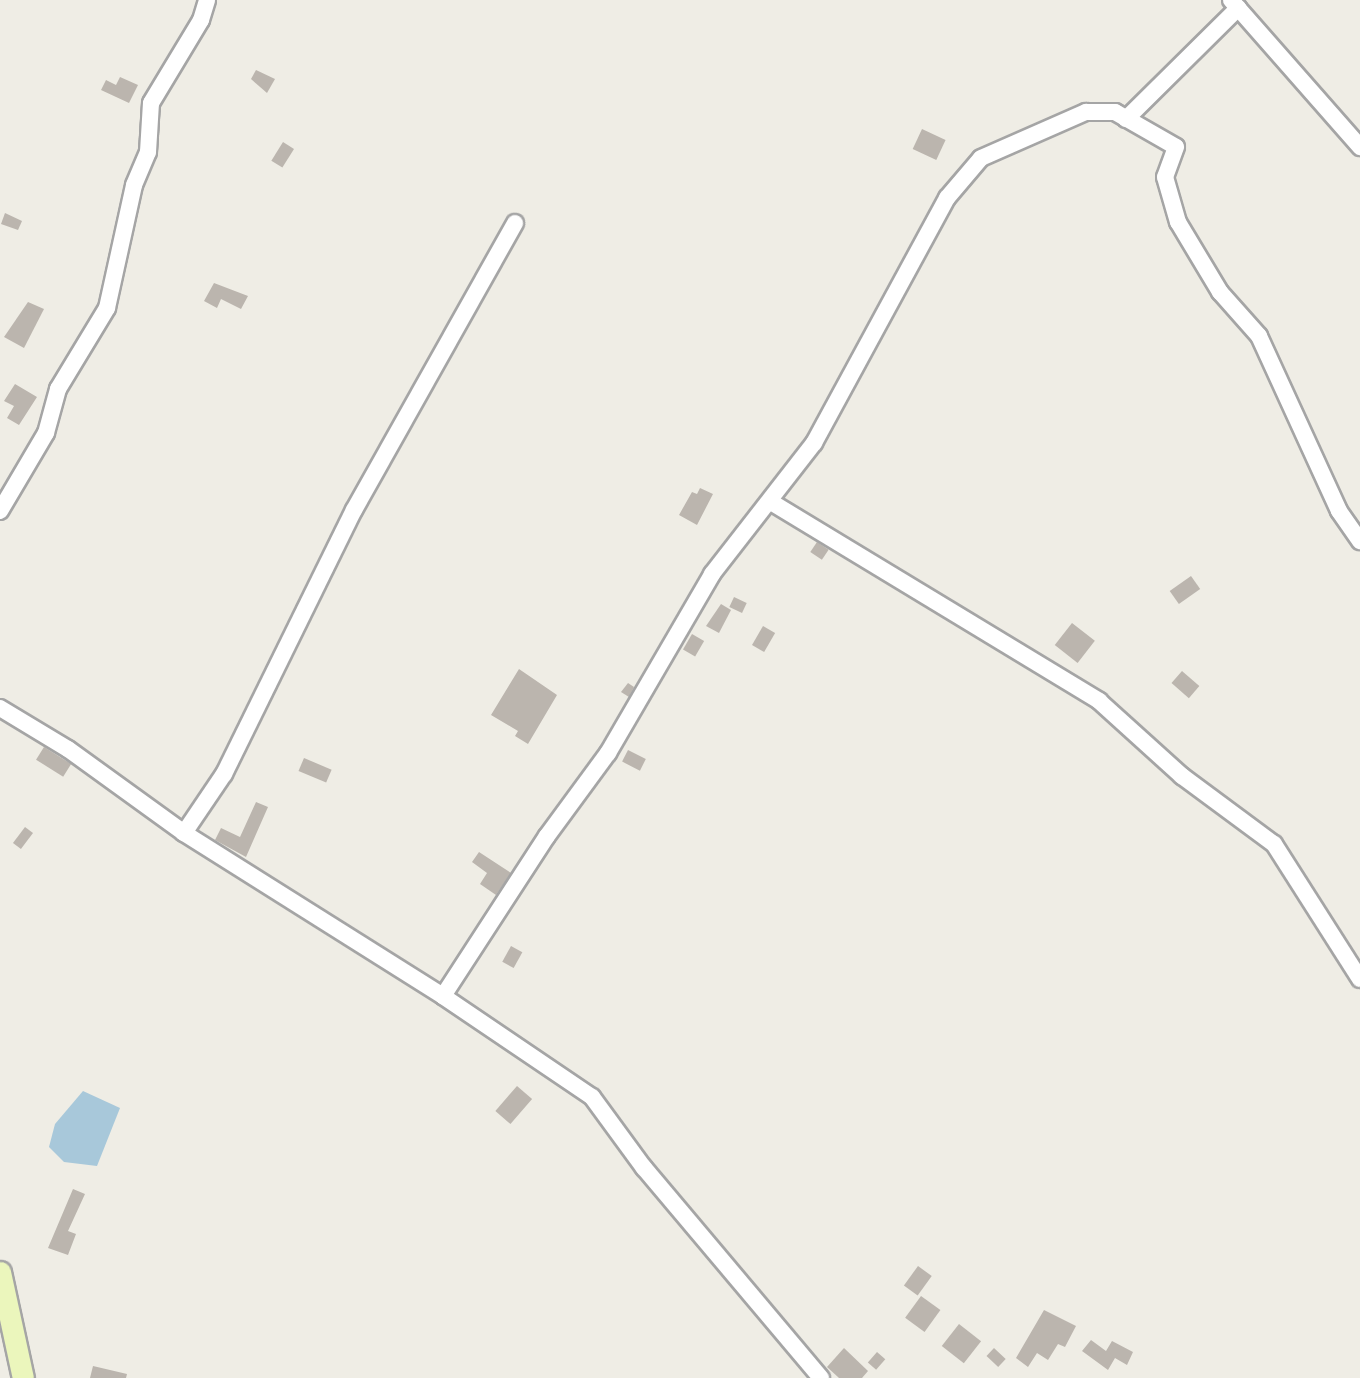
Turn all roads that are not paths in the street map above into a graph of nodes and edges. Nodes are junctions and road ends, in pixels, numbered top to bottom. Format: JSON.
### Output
{"nodes":[{"id":1,"x":207,"y":0,"type":"edge"},
{"id":2,"x":1234,"y":4,"type":"edge"},
{"id":3,"x":1126,"y":119,"type":"junction"},
{"id":4,"x":1360,"y":147,"type":"edge"},
{"id":5,"x":515,"y":223,"type":"dead end"},
{"id":6,"x":771,"y":502,"type":"junction"},
{"id":7,"x":0,"y":511,"type":"edge"},
{"id":8,"x":1360,"y":541,"type":"edge"},
{"id":9,"x":0,"y":708,"type":"edge"},
{"id":10,"x":184,"y":833,"type":"junction"},
{"id":11,"x":1360,"y":979,"type":"edge"},
{"id":12,"x":443,"y":996,"type":"junction"},
{"id":13,"x":0,"y":1272,"type":"edge"},
{"id":14,"x":23,"y":1378,"type":"edge"},
{"id":15,"x":821,"y":1378,"type":"edge"}],
"edges":[{"from":1,"to":7,"type":"street"},
{"from":2,"to":3,"type":"street"},
{"from":2,"to":4,"type":"street"},
{"from":3,"to":6,"type":"street"},
{"from":3,"to":8,"type":"street"},
{"from":5,"to":10,"type":"street"},
{"from":6,"to":11,"type":"street"},
{"from":6,"to":12,"type":"street"},
{"from":9,"to":10,"type":"street"},
{"from":10,"to":12,"type":"street"},
{"from":12,"to":15,"type":"street"},
{"from":13,"to":14,"type":"main road"}]}
